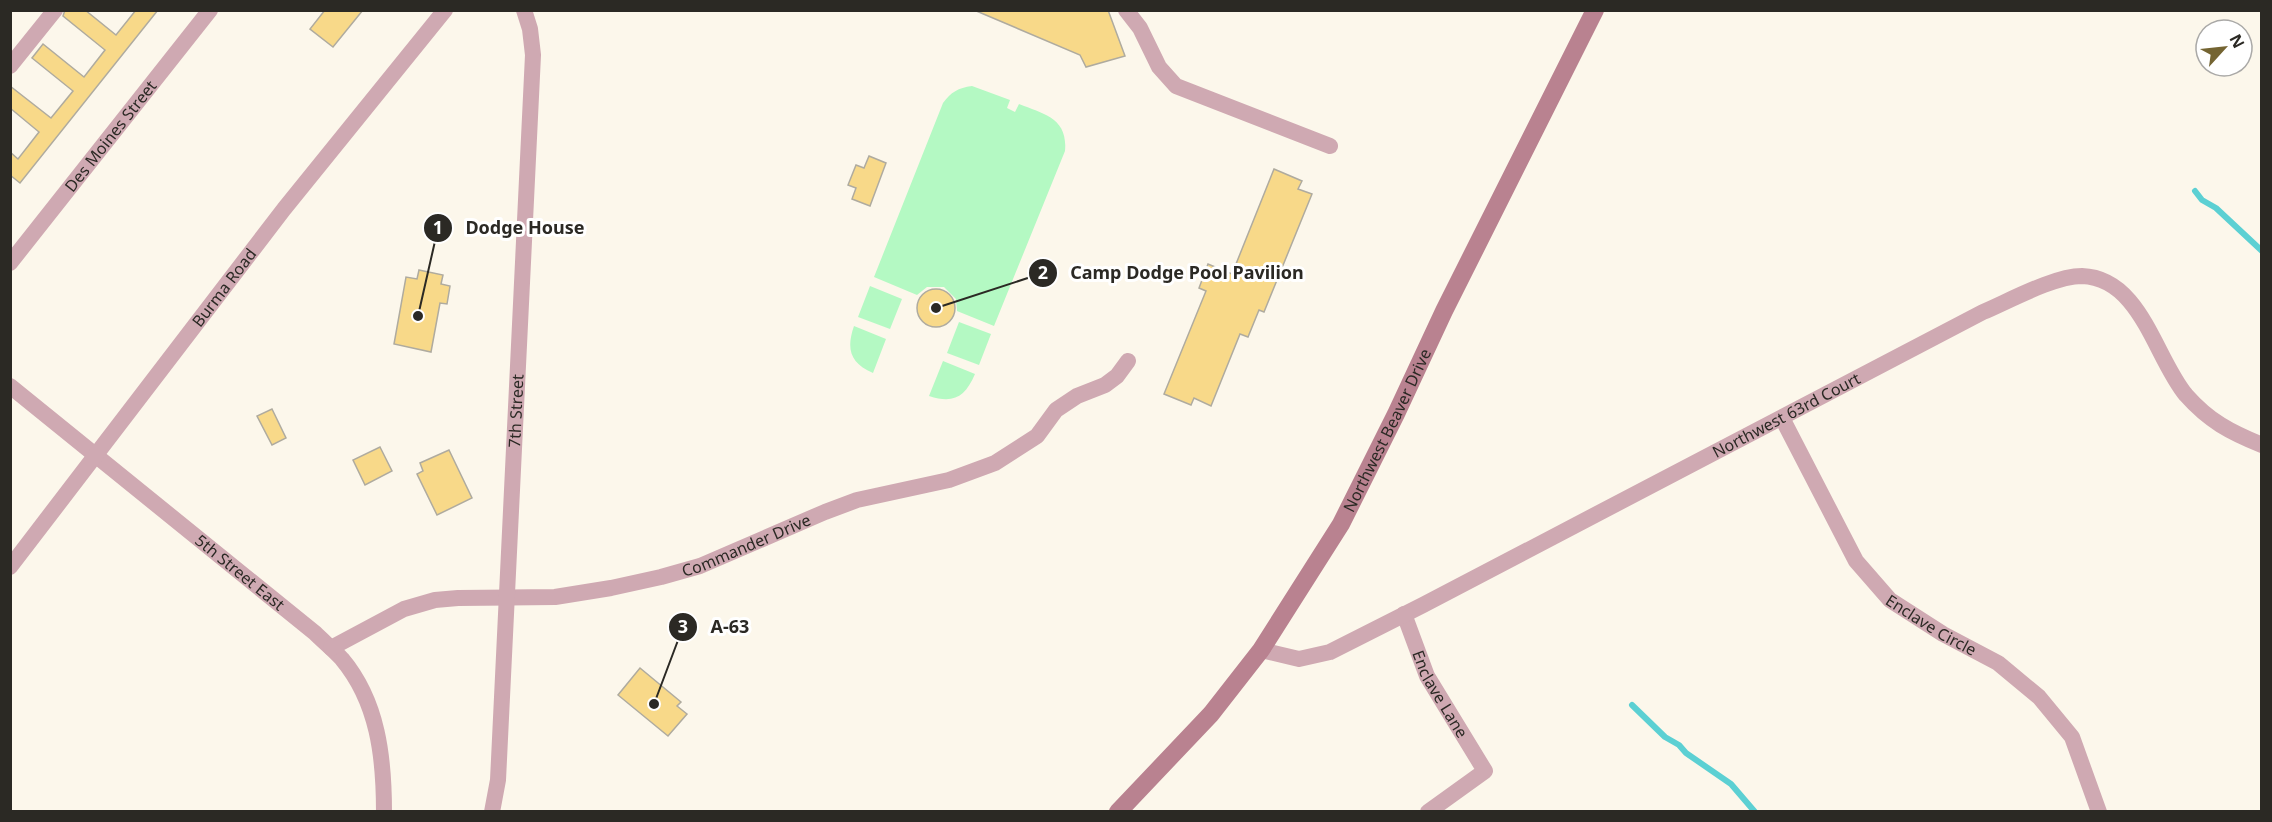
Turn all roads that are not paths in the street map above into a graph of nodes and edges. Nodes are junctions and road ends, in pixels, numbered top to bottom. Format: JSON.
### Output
{"nodes":[{"id":1,"x":55,"y":10,"type":"edge"},
{"id":2,"x":210,"y":10,"type":"edge"},
{"id":3,"x":445,"y":10,"type":"edge"},
{"id":4,"x":524,"y":10,"type":"edge"},
{"id":5,"x":1126,"y":10,"type":"edge"},
{"id":6,"x":1595,"y":10,"type":"edge"},
{"id":7,"x":10,"y":66,"type":"edge"},
{"id":8,"x":1330,"y":146,"type":"dead end"},
{"id":9,"x":10,"y":263,"type":"edge"},
{"id":10,"x":1128,"y":361,"type":"dead end"},
{"id":11,"x":10,"y":386,"type":"edge"},
{"id":12,"x":1782,"y":418,"type":"junction"},
{"id":13,"x":2262,"y":445,"type":"edge"},
{"id":14,"x":97,"y":456,"type":"junction"},
{"id":15,"x":10,"y":567,"type":"edge"},
{"id":16,"x":506,"y":598,"type":"junction"},
{"id":17,"x":1404,"y":614,"type":"junction"},
{"id":18,"x":331,"y":648,"type":"junction"},
{"id":19,"x":1261,"y":650,"type":"junction"},
{"id":20,"x":384,"y":812,"type":"edge"},
{"id":21,"x":492,"y":812,"type":"edge"},
{"id":22,"x":1118,"y":812,"type":"edge"},
{"id":23,"x":1428,"y":812,"type":"edge"},
{"id":24,"x":2099,"y":812,"type":"edge"}],
"edges":[{"from":1,"to":7,"type":"street"},
{"from":2,"to":9,"type":"street","name":"Des Moines Street"},
{"from":3,"to":14,"type":"street","name":"Burma Road"},
{"from":4,"to":16,"type":"street","name":"7th Street"},
{"from":5,"to":8,"type":"street"},
{"from":6,"to":19,"type":"main road","name":"Northwest Beaver Drive"},
{"from":10,"to":16,"type":"street","name":"Commander Drive"},
{"from":11,"to":14,"type":"street","name":"5th Street East"},
{"from":12,"to":13,"type":"street","name":"Northwest 63rd Court"},
{"from":12,"to":17,"type":"street","name":"Northwest 63rd Court"},
{"from":12,"to":24,"type":"street","name":"Enclave Circle"},
{"from":14,"to":15,"type":"street","name":"Burma Road"},
{"from":14,"to":18,"type":"street","name":"5th Street East"},
{"from":16,"to":18,"type":"street","name":"Commander Drive"},
{"from":16,"to":21,"type":"street","name":"7th Street"},
{"from":17,"to":19,"type":"street","name":"Northwest 63rd Court"},
{"from":17,"to":23,"type":"street","name":"Enclave Lane"},
{"from":18,"to":20,"type":"street","name":"5th Street East"},
{"from":19,"to":22,"type":"main road","name":"Northwest Beaver Drive"}]}
